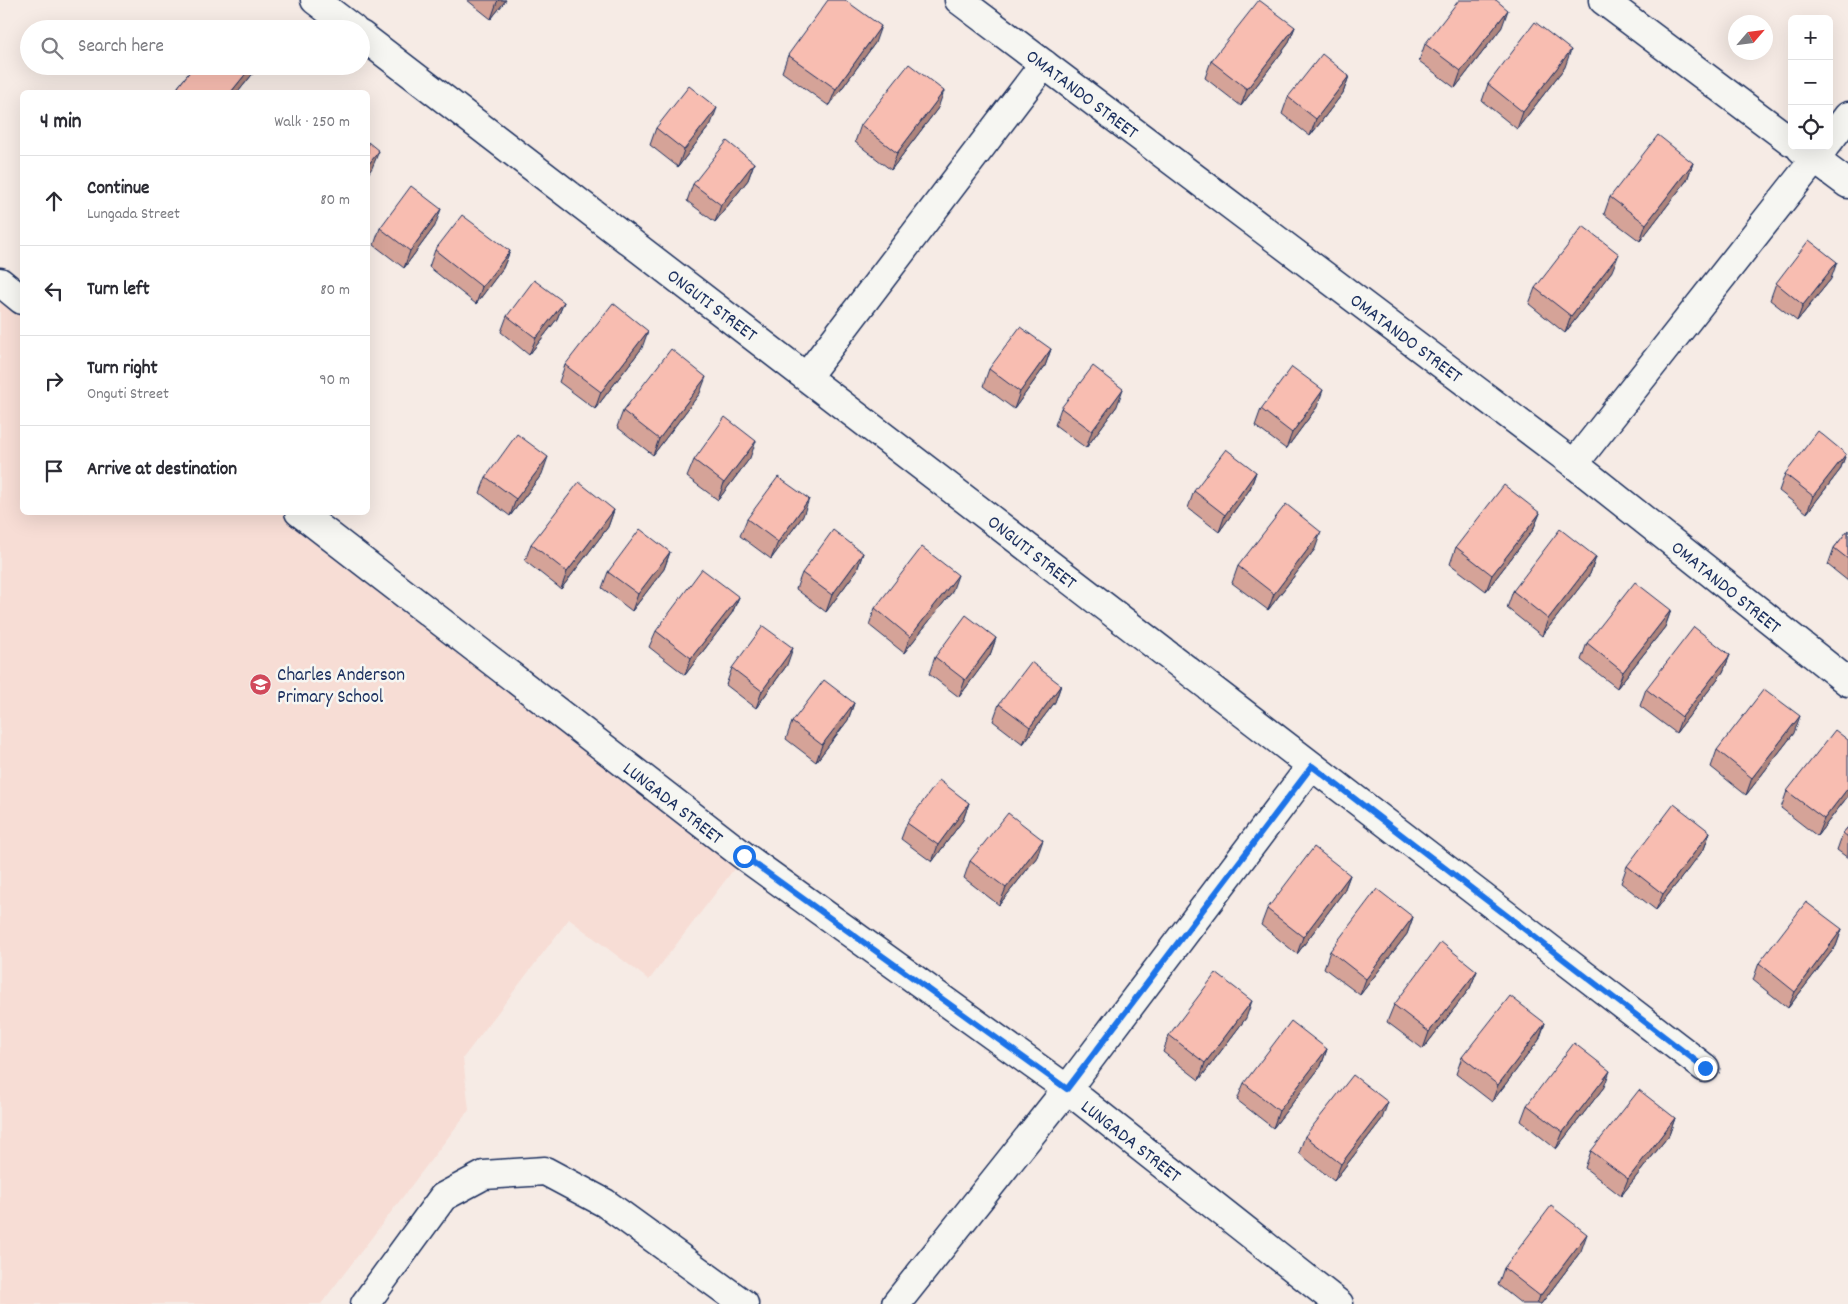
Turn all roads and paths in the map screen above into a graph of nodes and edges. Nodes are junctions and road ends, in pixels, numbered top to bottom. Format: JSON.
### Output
{"nodes":[{"id":1,"x":315,"y":0,"type":"edge"},
{"id":2,"x":959,"y":0,"type":"edge"},
{"id":3,"x":1603,"y":0,"type":"edge"},
{"id":4,"x":341,"y":20,"type":"edge"},
{"id":5,"x":370,"y":42,"type":"edge"},
{"id":6,"x":1044,"y":64,"type":"junction"},
{"id":7,"x":1848,"y":116,"type":"edge"},
{"id":8,"x":1833,"y":131,"type":"edge"},
{"id":9,"x":1788,"y":139,"type":"edge"},
{"id":10,"x":1815,"y":150,"type":"edge"},
{"id":11,"x":1819,"y":150,"type":"edge"},
{"id":12,"x":1848,"y":184,"type":"edge"},
{"id":13,"x":0,"y":282,"type":"edge"},
{"id":14,"x":20,"y":298,"type":"edge"},
{"id":15,"x":807,"y":376,"type":"junction"},
{"id":16,"x":1574,"y":464,"type":"junction"},
{"id":17,"x":303,"y":515,"type":"edge"},
{"id":18,"x":1848,"y":682,"type":"edge"},
{"id":19,"x":1312,"y":766,"type":"junction"},
{"id":20,"x":1705,"y":1068,"type":"dead end"},
{"id":21,"x":1067,"y":1089,"type":"junction"},
{"id":22,"x":365,"y":1304,"type":"edge"},
{"id":23,"x":744,"y":1304,"type":"edge"},
{"id":24,"x":896,"y":1304,"type":"edge"},
{"id":25,"x":1339,"y":1304,"type":"edge"}],
"edges":[{"from":1,"to":4,"type":"street"},
{"from":2,"to":6,"type":"street","name":"OMATANDO STREET"},
{"from":3,"to":9,"type":"street"},
{"from":5,"to":15,"type":"street","name":"ONGUTI STREET"},
{"from":6,"to":15,"type":"street"},
{"from":6,"to":16,"type":"street","name":"OMATANDO STREET"},
{"from":7,"to":8,"type":"street"},
{"from":10,"to":16,"type":"street"},
{"from":11,"to":12,"type":"street"},
{"from":13,"to":14,"type":"street"},
{"from":15,"to":19,"type":"street","name":"ONGUTI STREET"},
{"from":16,"to":18,"type":"street","name":"OMATANDO STREET"},
{"from":17,"to":21,"type":"street","name":"LUNGADA STREET"},
{"from":19,"to":20,"type":"street","name":"ONGUTI STREET"},
{"from":19,"to":21,"type":"street"},
{"from":21,"to":24,"type":"street"},
{"from":21,"to":25,"type":"street","name":"LUNGADA STREET"},
{"from":22,"to":23,"type":"street"}]}
